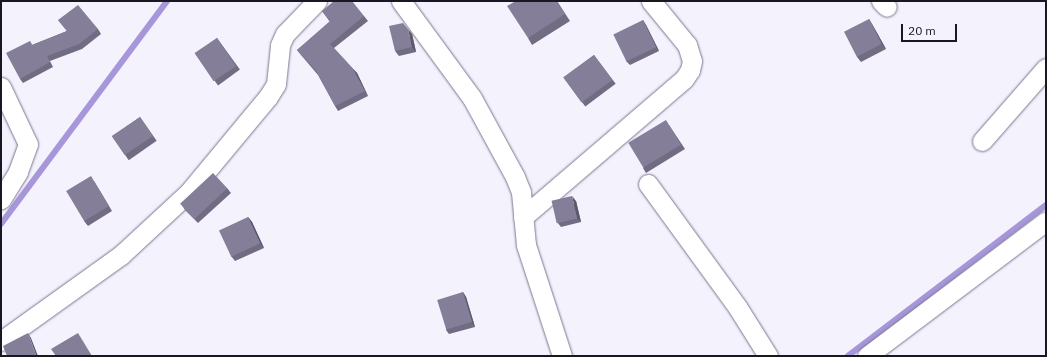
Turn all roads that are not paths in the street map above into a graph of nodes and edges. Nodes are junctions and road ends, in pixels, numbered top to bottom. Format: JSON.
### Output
{"nodes":[{"id":1,"x":317,"y":1,"type":"edge"},
{"id":2,"x":401,"y":1,"type":"edge"},
{"id":3,"x":651,"y":1,"type":"edge"},
{"id":4,"x":1046,"y":68,"type":"edge"},
{"id":5,"x":1,"y":87,"type":"edge"},
{"id":6,"x":982,"y":141,"type":"dead end"},
{"id":7,"x":648,"y":184,"type":"dead end"},
{"id":8,"x":1,"y":198,"type":"edge"},
{"id":9,"x":523,"y":217,"type":"junction"},
{"id":10,"x":1046,"y":221,"type":"edge"},
{"id":11,"x":1,"y":341,"type":"edge"},
{"id":12,"x":562,"y":356,"type":"edge"},
{"id":13,"x":768,"y":356,"type":"edge"},
{"id":14,"x":867,"y":356,"type":"edge"}],
"edges":[{"from":1,"to":11,"type":"street"},
{"from":2,"to":9,"type":"street"},
{"from":3,"to":9,"type":"street"},
{"from":4,"to":6,"type":"street"},
{"from":5,"to":8,"type":"street"},
{"from":7,"to":13,"type":"street"},
{"from":9,"to":12,"type":"street"},
{"from":10,"to":14,"type":"street"}]}
